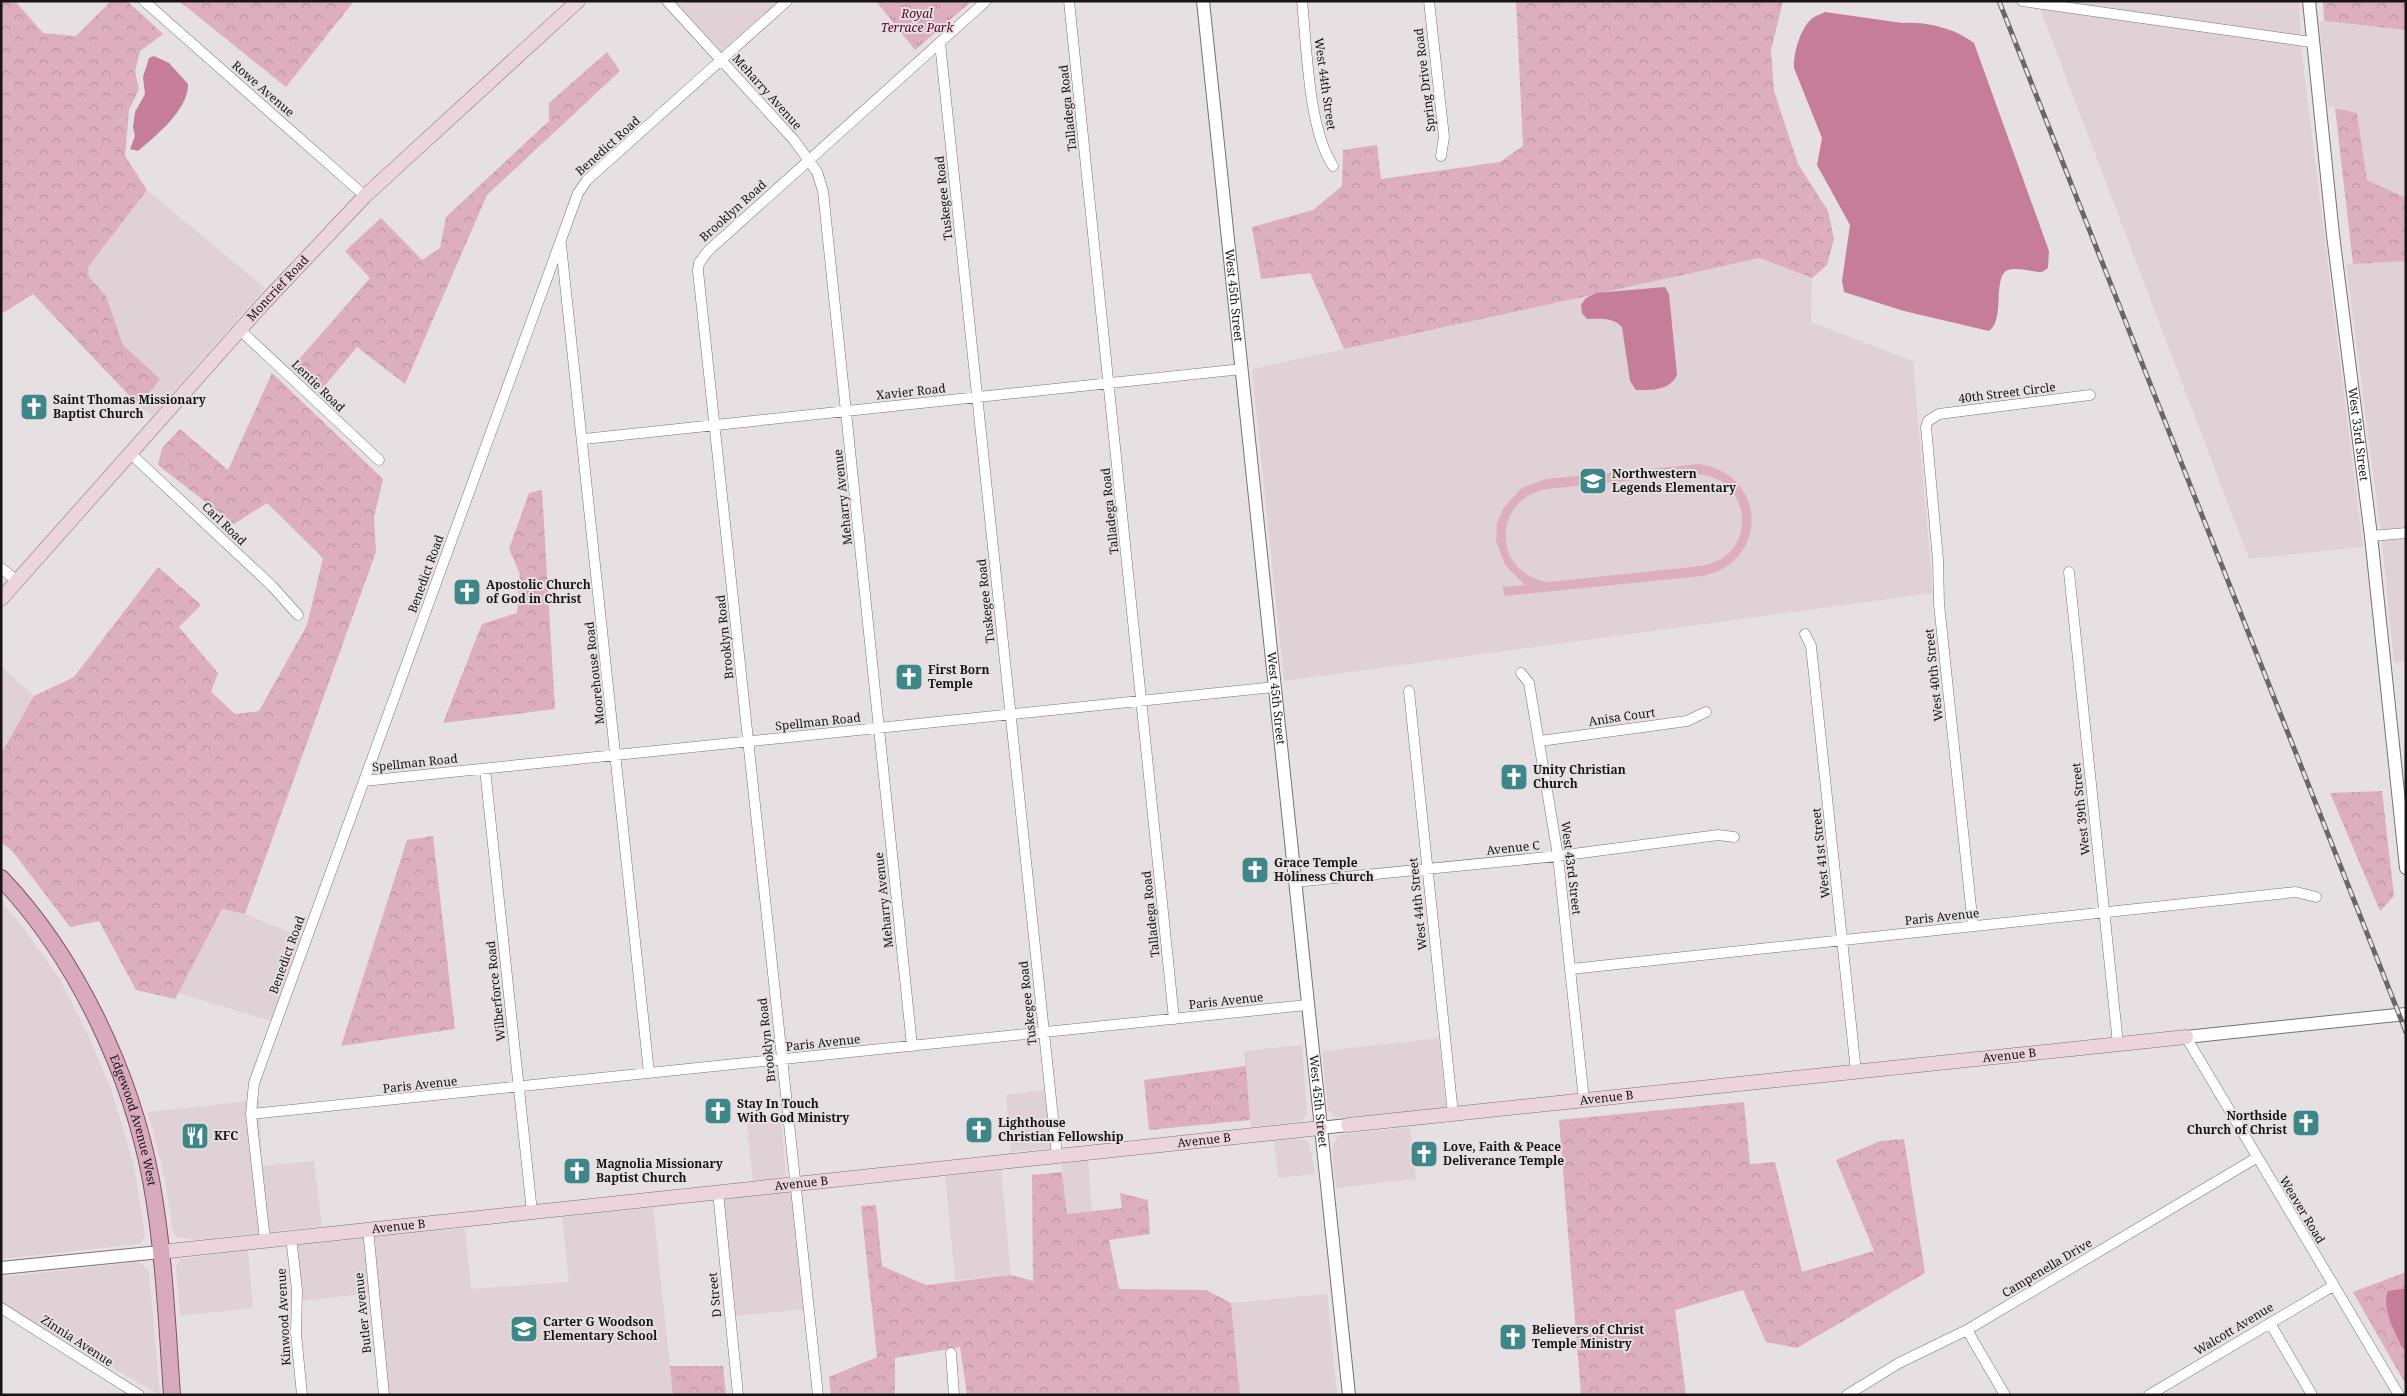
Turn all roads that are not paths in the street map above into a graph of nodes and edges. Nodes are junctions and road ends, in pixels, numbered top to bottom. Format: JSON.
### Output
{"nodes":[{"id":1,"x":144,"y":1,"type":"edge"},
{"id":2,"x":578,"y":1,"type":"edge"},
{"id":3,"x":667,"y":1,"type":"edge"},
{"id":4,"x":787,"y":1,"type":"edge"},
{"id":5,"x":986,"y":1,"type":"edge"},
{"id":6,"x":1069,"y":1,"type":"edge"},
{"id":7,"x":1203,"y":1,"type":"edge"},
{"id":8,"x":1302,"y":1,"type":"edge"},
{"id":9,"x":1429,"y":1,"type":"edge"},
{"id":10,"x":2022,"y":1,"type":"edge"},
{"id":11,"x":2309,"y":1,"type":"edge"},
{"id":12,"x":2311,"y":42,"type":"junction"},
{"id":13,"x":940,"y":43,"type":"junction"},
{"id":14,"x":722,"y":61,"type":"junction"},
{"id":15,"x":1441,"y":156,"type":"dead end"},
{"id":16,"x":809,"y":160,"type":"junction"},
{"id":17,"x":1333,"y":166,"type":"dead end"},
{"id":18,"x":365,"y":196,"type":"junction"},
{"id":19,"x":561,"y":241,"type":"junction"},
{"id":20,"x":240,"y":330,"type":"junction"},
{"id":21,"x":1242,"y":369,"type":"junction"},
{"id":22,"x":1109,"y":384,"type":"junction"},
{"id":23,"x":2090,"y":395,"type":"dead end"},
{"id":24,"x":978,"y":397,"type":"junction"},
{"id":25,"x":846,"y":411,"type":"junction"},
{"id":26,"x":1928,"y":421,"type":"joint"},
{"id":27,"x":715,"y":424,"type":"junction"},
{"id":28,"x":584,"y":439,"type":"junction"},
{"id":29,"x":130,"y":453,"type":"junction"},
{"id":30,"x":379,"y":460,"type":"dead end"},
{"id":31,"x":2406,"y":533,"type":"edge"},
{"id":32,"x":2371,"y":536,"type":"junction"},
{"id":33,"x":1,"y":568,"type":"edge"},
{"id":34,"x":2069,"y":572,"type":"dead end"},
{"id":35,"x":17,"y":581,"type":"junction"},
{"id":36,"x":1,"y":599,"type":"edge"},
{"id":37,"x":298,"y":615,"type":"dead end"},
{"id":38,"x":1805,"y":634,"type":"dead end"},
{"id":39,"x":1521,"y":673,"type":"dead end"},
{"id":40,"x":1275,"y":687,"type":"junction"},
{"id":41,"x":1409,"y":691,"type":"dead end"},
{"id":42,"x":1142,"y":700,"type":"junction"},
{"id":43,"x":1706,"y":712,"type":"dead end"},
{"id":44,"x":1011,"y":714,"type":"junction"},
{"id":45,"x":879,"y":728,"type":"junction"},
{"id":46,"x":1540,"y":741,"type":"junction"},
{"id":47,"x":748,"y":742,"type":"junction"},
{"id":48,"x":617,"y":756,"type":"junction"},
{"id":49,"x":485,"y":768,"type":"junction"},
{"id":50,"x":364,"y":781,"type":"junction"},
{"id":51,"x":2402,"y":792,"type":"edge"},
{"id":52,"x":1734,"y":837,"type":"dead end"},
{"id":53,"x":1558,"y":856,"type":"junction"},
{"id":54,"x":2406,"y":868,"type":"edge"},
{"id":55,"x":1426,"y":869,"type":"junction"},
{"id":56,"x":1,"y":878,"type":"edge"},
{"id":57,"x":1294,"y":882,"type":"junction"},
{"id":58,"x":2316,"y":897,"type":"dead end"},
{"id":59,"x":2105,"y":913,"type":"junction"},
{"id":60,"x":1973,"y":926,"type":"junction"},
{"id":61,"x":1842,"y":940,"type":"junction"},
{"id":62,"x":1570,"y":968,"type":"junction"},
{"id":63,"x":1307,"y":1005,"type":"junction"},
{"id":64,"x":2406,"y":1014,"type":"edge"},
{"id":65,"x":1174,"y":1018,"type":"junction"},
{"id":66,"x":1043,"y":1032,"type":"junction"},
{"id":67,"x":2186,"y":1037,"type":"junction"},
{"id":68,"x":2118,"y":1044,"type":"junction"},
{"id":69,"x":912,"y":1046,"type":"junction"},
{"id":70,"x":781,"y":1060,"type":"junction"},
{"id":71,"x":1856,"y":1072,"type":"junction"},
{"id":72,"x":649,"y":1073,"type":"junction"},
{"id":73,"x":518,"y":1087,"type":"junction"},
{"id":74,"x":1584,"y":1100,"type":"junction"},
{"id":75,"x":251,"y":1114,"type":"junction"},
{"id":76,"x":1453,"y":1114,"type":"junction"},
{"id":77,"x":1348,"y":1125,"type":"joint"},
{"id":78,"x":1320,"y":1128,"type":"junction"},
{"id":79,"x":1057,"y":1156,"type":"junction"},
{"id":80,"x":2256,"y":1158,"type":"junction"},
{"id":81,"x":796,"y":1184,"type":"junction"},
{"id":82,"x":718,"y":1192,"type":"junction"},
{"id":83,"x":532,"y":1212,"type":"junction"},
{"id":84,"x":368,"y":1229,"type":"junction"},
{"id":85,"x":291,"y":1238,"type":"junction"},
{"id":86,"x":264,"y":1240,"type":"junction"},
{"id":87,"x":160,"y":1252,"type":"junction"},
{"id":88,"x":1,"y":1268,"type":"edge"},
{"id":89,"x":2333,"y":1286,"type":"junction"},
{"id":90,"x":1,"y":1308,"type":"edge"},
{"id":91,"x":2270,"y":1323,"type":"junction"},
{"id":92,"x":1967,"y":1330,"type":"junction"},
{"id":93,"x":951,"y":1353,"type":"dead end"},
{"id":94,"x":139,"y":1395,"type":"edge"},
{"id":95,"x":172,"y":1395,"type":"edge"},
{"id":96,"x":302,"y":1395,"type":"edge"},
{"id":97,"x":384,"y":1395,"type":"edge"},
{"id":98,"x":738,"y":1395,"type":"edge"},
{"id":99,"x":818,"y":1395,"type":"edge"},
{"id":100,"x":954,"y":1395,"type":"edge"},
{"id":101,"x":1349,"y":1395,"type":"edge"},
{"id":102,"x":1847,"y":1395,"type":"edge"},
{"id":103,"x":2005,"y":1395,"type":"edge"},
{"id":104,"x":2149,"y":1395,"type":"edge"},
{"id":105,"x":2312,"y":1395,"type":"edge"},
{"id":106,"x":2399,"y":1395,"type":"edge"}],
"edges":[{"from":1,"to":18,"type":"street","name":"Rowe Avenue"},
{"from":2,"to":18,"type":"main road","name":"Moncrief Road"},
{"from":3,"to":14,"type":"street","name":"Meharry Avenue"},
{"from":4,"to":14,"type":"street","name":"Benedict Road"},
{"from":5,"to":13,"type":"street","name":"Brooklyn Road"},
{"from":6,"to":22,"type":"street","name":"Talladega Road"},
{"from":7,"to":21,"type":"street","name":"West 45th Street"},
{"from":8,"to":17,"type":"street","name":"West 44th Street"},
{"from":9,"to":15,"type":"street","name":"Spring Drive Road"},
{"from":10,"to":12,"type":"street"},
{"from":11,"to":12,"type":"street","name":"West 33rd Street"},
{"from":12,"to":32,"type":"street","name":"West 33rd Street"},
{"from":13,"to":16,"type":"street","name":"Brooklyn Road"},
{"from":13,"to":24,"type":"street","name":"Tuskegee Road"},
{"from":14,"to":16,"type":"street","name":"Meharry Avenue"},
{"from":14,"to":19,"type":"street","name":"Benedict Road"},
{"from":16,"to":25,"type":"street","name":"Meharry Avenue"},
{"from":16,"to":27,"type":"street","name":"Brooklyn Road"},
{"from":18,"to":20,"type":"main road","name":"Moncrief Road"},
{"from":19,"to":28,"type":"street","name":"Moorehouse Road"},
{"from":19,"to":50,"type":"street","name":"Benedict Road"},
{"from":20,"to":29,"type":"main road","name":"Moncrief Road"},
{"from":20,"to":30,"type":"street","name":"Lentie Road"},
{"from":21,"to":22,"type":"street","name":"Xavier Road"},
{"from":21,"to":40,"type":"street","name":"West 45th Street"},
{"from":22,"to":24,"type":"street","name":"Xavier Road"},
{"from":22,"to":42,"type":"street","name":"Talladega Road"},
{"from":23,"to":26,"type":"street","name":"40th Street Circle"},
{"from":24,"to":25,"type":"street","name":"Xavier Road"},
{"from":24,"to":44,"type":"street","name":"Tuskegee Road"},
{"from":25,"to":27,"type":"street","name":"Xavier Road"},
{"from":25,"to":45,"type":"street","name":"Meharry Avenue"},
{"from":26,"to":60,"type":"street","name":"West 40th Street"},
{"from":27,"to":28,"type":"street","name":"Xavier Road"},
{"from":27,"to":47,"type":"street","name":"Brooklyn Road"},
{"from":28,"to":48,"type":"street","name":"Moorehouse Road"},
{"from":29,"to":35,"type":"main road","name":"Moncrief Road"},
{"from":29,"to":37,"type":"street","name":"Carl Road"},
{"from":31,"to":32,"type":"street"},
{"from":32,"to":51,"type":"street","name":"West 33rd Street"},
{"from":33,"to":35,"type":"street"},
{"from":34,"to":59,"type":"street","name":"West 39th Street"},
{"from":35,"to":36,"type":"main road","name":"Moncrief Road"},
{"from":38,"to":61,"type":"street","name":"West 41st Street"},
{"from":39,"to":46,"type":"street","name":"West 43rd Street"},
{"from":40,"to":42,"type":"street","name":"Spellman Road"},
{"from":40,"to":57,"type":"street","name":"West 45th Street"},
{"from":41,"to":55,"type":"street","name":"West 44th Street"},
{"from":42,"to":44,"type":"street","name":"Spellman Road"},
{"from":42,"to":65,"type":"street","name":"Talladega Road"},
{"from":43,"to":46,"type":"street","name":"Anisa Court"},
{"from":44,"to":45,"type":"street","name":"Spellman Road"},
{"from":44,"to":66,"type":"street","name":"Tuskegee Road"},
{"from":45,"to":47,"type":"street","name":"Spellman Road"},
{"from":45,"to":69,"type":"street","name":"Meharry Avenue"},
{"from":46,"to":53,"type":"street","name":"West 43rd Street"},
{"from":47,"to":48,"type":"street","name":"Spellman Road"},
{"from":47,"to":70,"type":"street","name":"Brooklyn Road"},
{"from":48,"to":49,"type":"street","name":"Spellman Road"},
{"from":48,"to":72,"type":"street","name":"Moorehouse Road"},
{"from":49,"to":50,"type":"street","name":"Spellman Road"},
{"from":49,"to":73,"type":"street","name":"Wilberforce Road"},
{"from":50,"to":75,"type":"street","name":"Benedict Road"},
{"from":51,"to":54,"type":"street","name":"West 33rd Street"},
{"from":52,"to":53,"type":"street","name":"Avenue C"},
{"from":53,"to":55,"type":"street","name":"Avenue C"},
{"from":53,"to":62,"type":"street","name":"West 43rd Street"},
{"from":55,"to":57,"type":"street","name":"Avenue C"},
{"from":55,"to":76,"type":"street","name":"West 44th Street"},
{"from":56,"to":87,"type":"main road","name":"Edgewood Avenue West"},
{"from":57,"to":63,"type":"street","name":"West 45th Street"},
{"from":58,"to":59,"type":"street","name":"Paris Avenue"},
{"from":59,"to":60,"type":"street","name":"Paris Avenue"},
{"from":59,"to":68,"type":"street","name":"West 39th Street"},
{"from":60,"to":61,"type":"street","name":"Paris Avenue"},
{"from":61,"to":62,"type":"street","name":"Paris Avenue"},
{"from":61,"to":71,"type":"street","name":"West 41st Street"},
{"from":62,"to":74,"type":"street","name":"West 43rd Street"},
{"from":63,"to":65,"type":"street","name":"Paris Avenue"},
{"from":63,"to":78,"type":"street","name":"West 45th Street"},
{"from":64,"to":67,"type":"street","name":"Avenue B"},
{"from":65,"to":66,"type":"street","name":"Paris Avenue"},
{"from":66,"to":69,"type":"street","name":"Paris Avenue"},
{"from":66,"to":79,"type":"street","name":"Tuskegee Road"},
{"from":67,"to":68,"type":"main road","name":"Avenue B"},
{"from":67,"to":80,"type":"street","name":"Weaver Road"},
{"from":68,"to":71,"type":"main road","name":"Avenue B"},
{"from":69,"to":70,"type":"street","name":"Paris Avenue"},
{"from":70,"to":72,"type":"street","name":"Paris Avenue"},
{"from":70,"to":81,"type":"street","name":"Brooklyn Road"},
{"from":71,"to":74,"type":"main road","name":"Avenue B"},
{"from":72,"to":73,"type":"street","name":"Paris Avenue"},
{"from":73,"to":75,"type":"street","name":"Paris Avenue"},
{"from":73,"to":83,"type":"street","name":"Wilberforce Road"},
{"from":74,"to":76,"type":"main road","name":"Avenue B"},
{"from":75,"to":86,"type":"street","name":"Benedict Road"},
{"from":76,"to":77,"type":"main road","name":"Avenue B"},
{"from":77,"to":78,"type":"street","name":"Avenue B"},
{"from":78,"to":79,"type":"main road","name":"Avenue B"},
{"from":78,"to":101,"type":"street","name":"West 45th Street"},
{"from":79,"to":81,"type":"main road","name":"Avenue B"},
{"from":80,"to":89,"type":"street","name":"Weaver Road"},
{"from":80,"to":92,"type":"street","name":"Campenella Drive"},
{"from":81,"to":82,"type":"main road","name":"Avenue B"},
{"from":81,"to":99,"type":"street","name":"Brooklyn Road"},
{"from":82,"to":83,"type":"main road","name":"Avenue B"},
{"from":82,"to":98,"type":"street","name":"D Street"},
{"from":83,"to":84,"type":"main road","name":"Avenue B"},
{"from":84,"to":85,"type":"main road","name":"Avenue B"},
{"from":84,"to":97,"type":"street","name":"Butler Avenue"},
{"from":85,"to":86,"type":"main road","name":"Avenue B"},
{"from":85,"to":96,"type":"street","name":"Kinwood Avenue"},
{"from":86,"to":87,"type":"main road","name":"Avenue B"},
{"from":87,"to":88,"type":"street","name":"Avenue B"},
{"from":87,"to":95,"type":"main road","name":"Edgewood Avenue West"},
{"from":89,"to":91,"type":"street","name":"Walcott Avenue"},
{"from":89,"to":106,"type":"street","name":"Weaver Road"},
{"from":90,"to":94,"type":"street","name":"Zinnia Avenue"},
{"from":91,"to":104,"type":"street","name":"Walcott Avenue"},
{"from":91,"to":105,"type":"street"},
{"from":92,"to":102,"type":"street","name":"Campenella Drive"},
{"from":92,"to":103,"type":"street"},
{"from":93,"to":100,"type":"street"}]}
